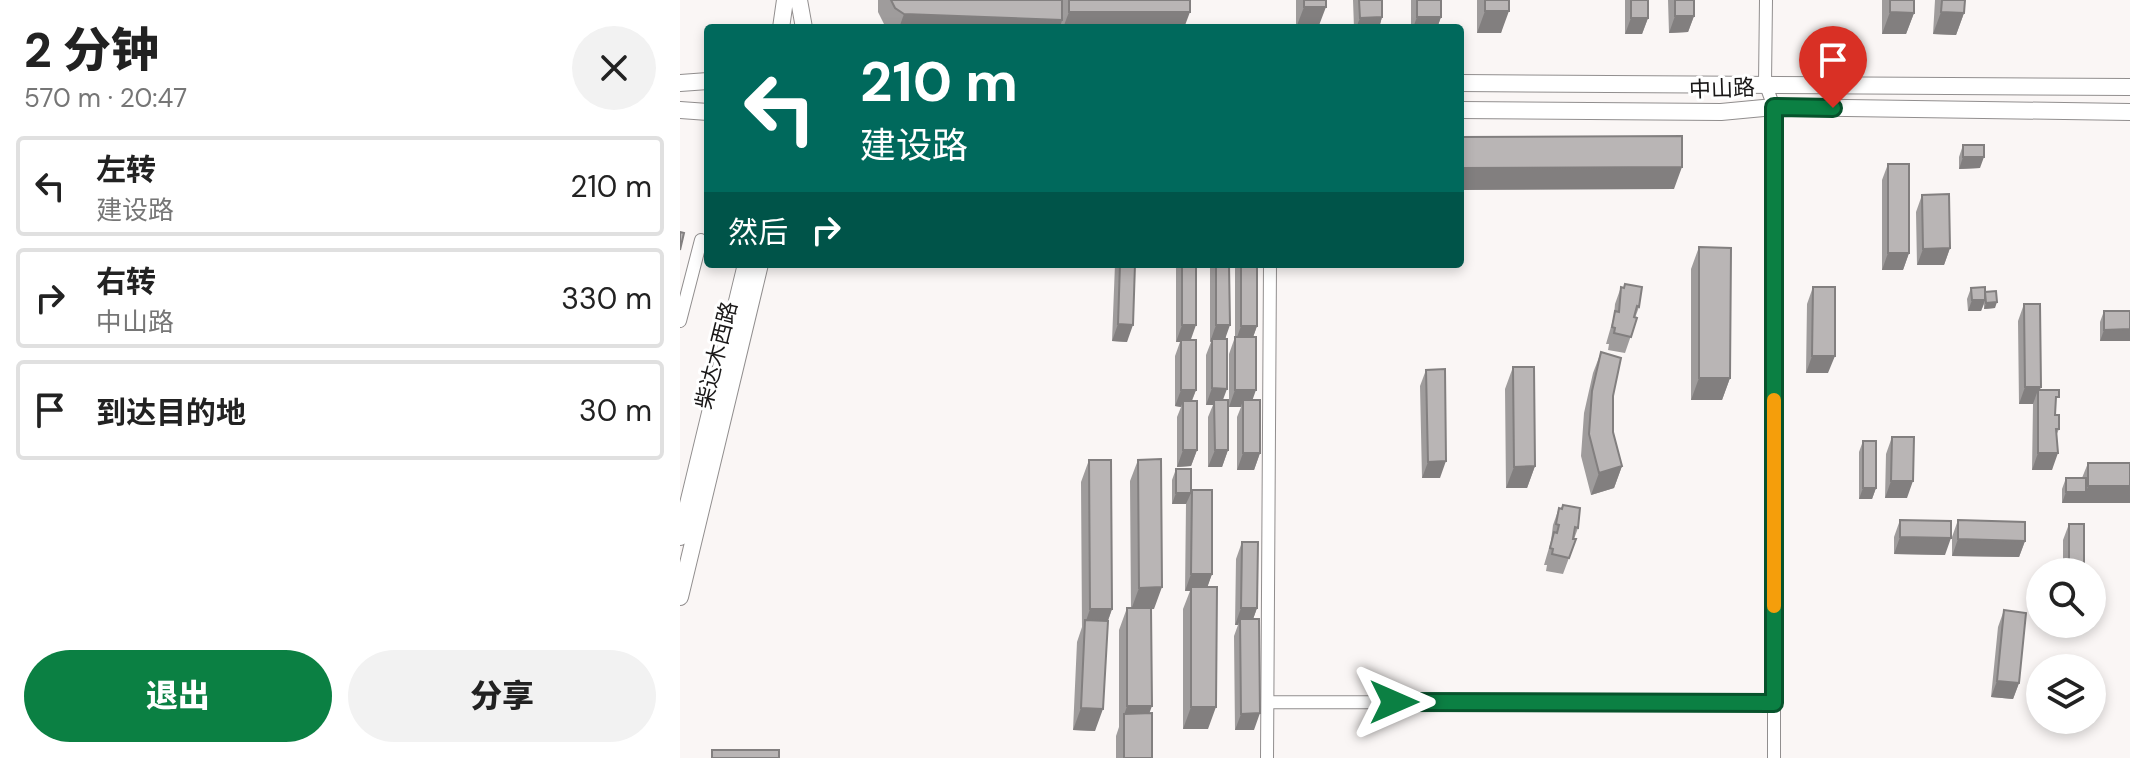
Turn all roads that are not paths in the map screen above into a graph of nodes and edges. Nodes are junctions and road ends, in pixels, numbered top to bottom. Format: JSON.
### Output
{"nodes":[{"id":1,"x":785,"y":0,"type":"edge"},
{"id":2,"x":799,"y":0,"type":"edge"},
{"id":3,"x":1766,"y":0,"type":"edge"},
{"id":4,"x":782,"y":24,"type":"edge"},
{"id":5,"x":803,"y":24,"type":"edge"},
{"id":6,"x":704,"y":81,"type":"edge"},
{"id":7,"x":680,"y":83,"type":"edge"},
{"id":8,"x":1464,"y":83,"type":"edge"},
{"id":9,"x":1765,"y":83,"type":"junction"},
{"id":10,"x":2130,"y":87,"type":"edge"},
{"id":11,"x":1774,"y":107,"type":"junction"},
{"id":12,"x":680,"y":110,"type":"edge"},
{"id":13,"x":1464,"y":110,"type":"edge"},
{"id":14,"x":704,"y":112,"type":"edge"},
{"id":15,"x":2130,"y":112,"type":"edge"},
{"id":16,"x":701,"y":240,"type":"dead end"},
{"id":17,"x":745,"y":268,"type":"edge"},
{"id":18,"x":759,"y":268,"type":"edge"},
{"id":19,"x":1270,"y":268,"type":"edge"},
{"id":20,"x":680,"y":321,"type":"edge"},
{"id":21,"x":680,"y":537,"type":"edge"},
{"id":22,"x":680,"y":597,"type":"edge"},
{"id":23,"x":1268,"y":702,"type":"junction"},
{"id":24,"x":1774,"y":703,"type":"junction"},
{"id":25,"x":1267,"y":758,"type":"edge"},
{"id":26,"x":1774,"y":758,"type":"edge"}],
"edges":[{"from":1,"to":4,"type":"main road"},
{"from":2,"to":5,"type":"main road"},
{"from":3,"to":9,"type":"street"},
{"from":6,"to":7,"type":"main road"},
{"from":8,"to":9,"type":"main road","name":"中山路"},
{"from":9,"to":10,"type":"main road","name":"中山路"},
{"from":9,"to":11,"type":"street"},
{"from":11,"to":13,"type":"main road","name":"中山路"},
{"from":11,"to":15,"type":"main road","name":"中山路"},
{"from":11,"to":24,"type":"street"},
{"from":12,"to":14,"type":"main road"},
{"from":16,"to":20,"type":"street"},
{"from":17,"to":21,"type":"main road","name":"柴达木西路"},
{"from":18,"to":22,"type":"main road","name":"柴达木西路"},
{"from":19,"to":23,"type":"street"},
{"from":23,"to":24,"type":"street"},
{"from":23,"to":25,"type":"street"},
{"from":24,"to":26,"type":"street"}]}
